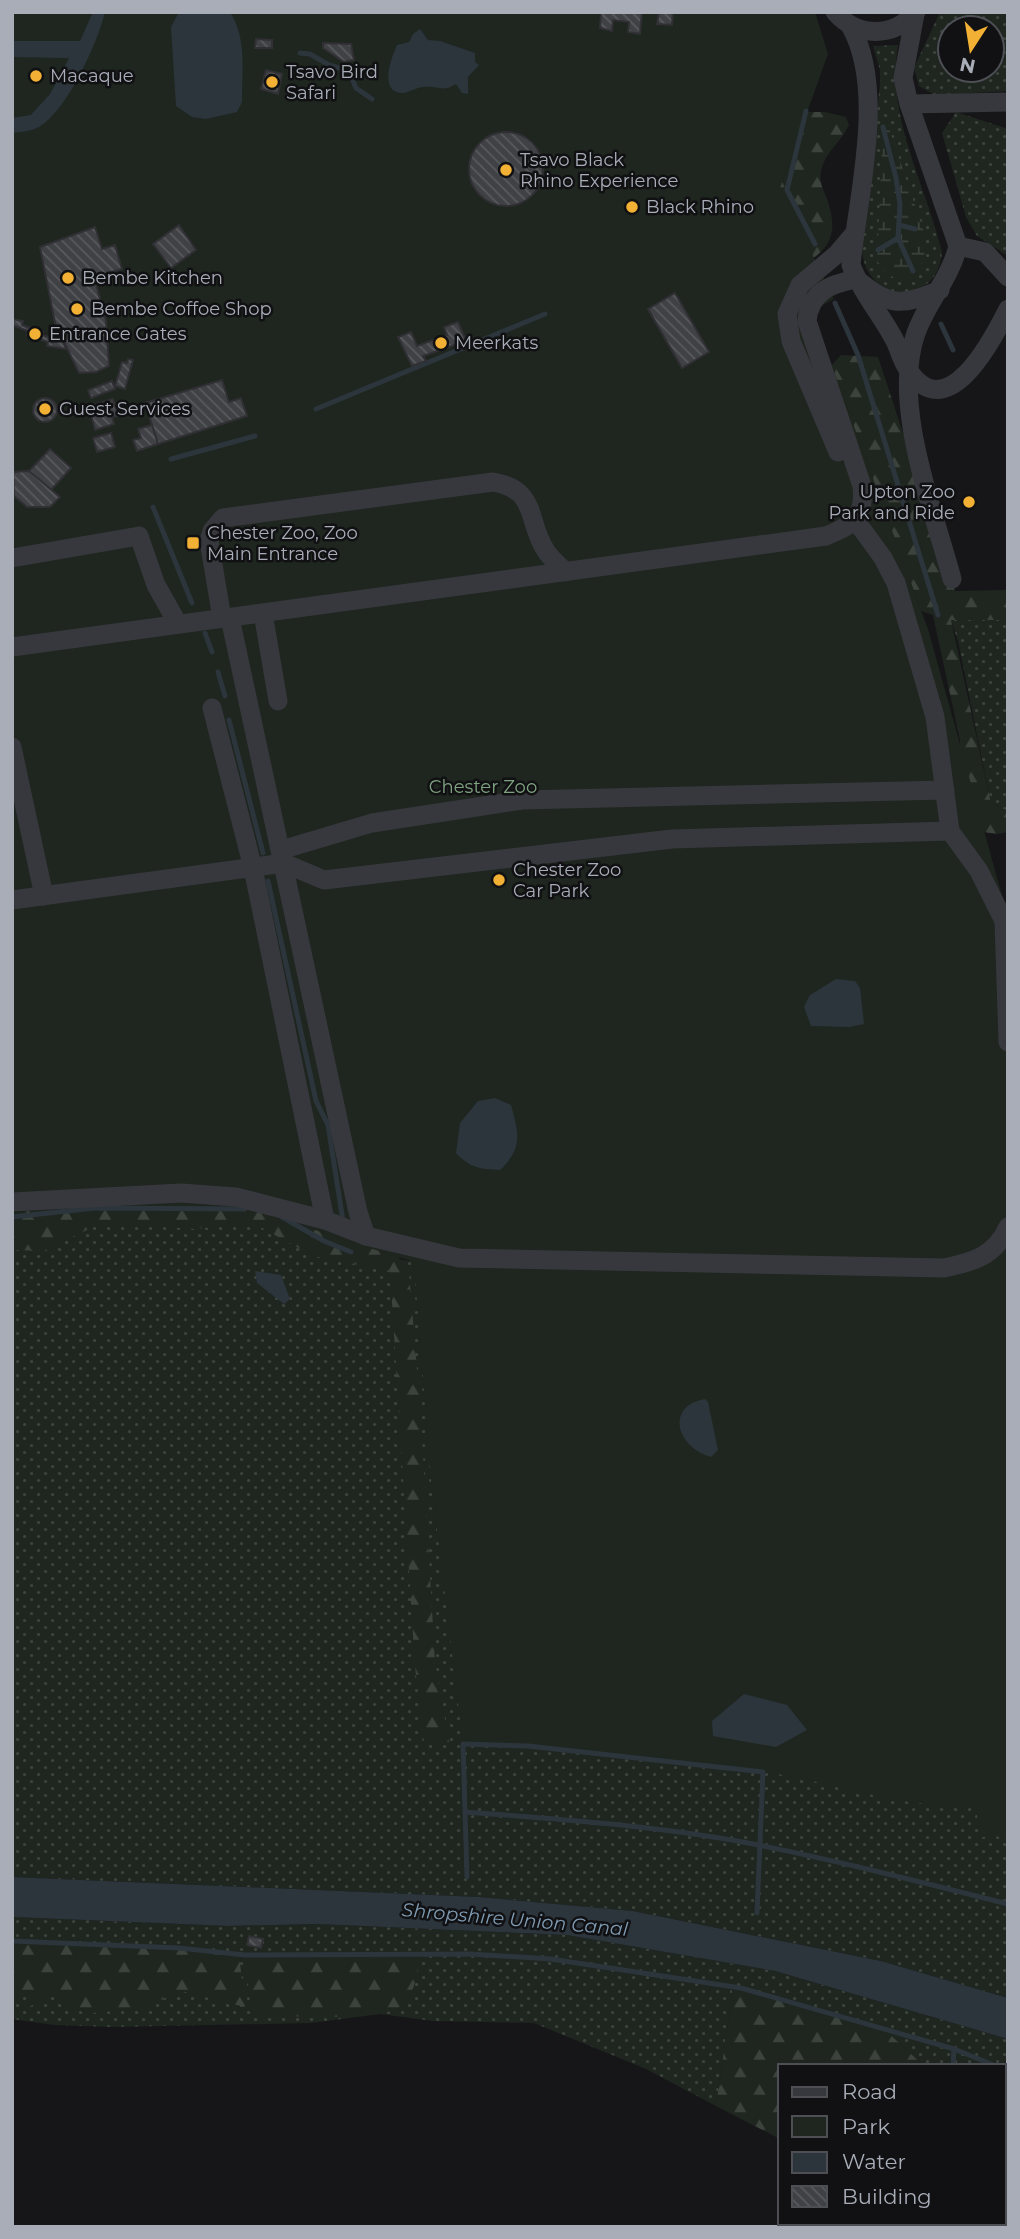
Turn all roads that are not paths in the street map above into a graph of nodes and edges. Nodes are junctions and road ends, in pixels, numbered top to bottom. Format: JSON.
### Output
{"nodes":[{"id":1,"x":835,"y":12,"type":"edge"},
{"id":2,"x":916,"y":13,"type":"edge"},
{"id":3,"x":851,"y":27,"type":"junction"},
{"id":4,"x":1008,"y":103,"type":"edge"},
{"id":5,"x":909,"y":104,"type":"junction"},
{"id":6,"x":854,"y":234,"type":"junction"},
{"id":7,"x":958,"y":246,"type":"junction"},
{"id":8,"x":1008,"y":276,"type":"edge"},
{"id":9,"x":856,"y":279,"type":"junction"},
{"id":10,"x":940,"y":290,"type":"junction"},
{"id":11,"x":1008,"y":309,"type":"edge"},
{"id":12,"x":907,"y":369,"type":"junction"},
{"id":13,"x":849,"y":525,"type":"junction"},
{"id":14,"x":12,"y":558,"type":"edge"},
{"id":15,"x":565,"y":572,"type":"junction"},
{"id":16,"x":952,"y":579,"type":"dead end"},
{"id":17,"x":263,"y":613,"type":"junction"},
{"id":18,"x":226,"y":618,"type":"junction"},
{"id":19,"x":178,"y":624,"type":"junction"},
{"id":20,"x":12,"y":647,"type":"edge"},
{"id":21,"x":278,"y":701,"type":"dead end"},
{"id":22,"x":212,"y":708,"type":"dead end"},
{"id":23,"x":12,"y":747,"type":"edge"},
{"id":24,"x":945,"y":790,"type":"junction"},
{"id":25,"x":950,"y":831,"type":"junction"},
{"id":26,"x":282,"y":856,"type":"junction"},
{"id":27,"x":253,"y":868,"type":"junction"},
{"id":28,"x":44,"y":896,"type":"junction"},
{"id":29,"x":12,"y":900,"type":"edge"},
{"id":30,"x":1008,"y":1042,"type":"edge"},
{"id":31,"x":12,"y":1202,"type":"edge"},
{"id":32,"x":325,"y":1220,"type":"junction"},
{"id":33,"x":1008,"y":1227,"type":"edge"},
{"id":34,"x":366,"y":1236,"type":"junction"}],
"edges":[{"from":1,"to":3,"type":"street"},
{"from":2,"to":3,"type":"street"},
{"from":2,"to":5,"type":"street"},
{"from":3,"to":6,"type":"street"},
{"from":4,"to":5,"type":"street"},
{"from":5,"to":7,"type":"street"},
{"from":6,"to":9,"type":"street"},
{"from":6,"to":13,"type":"street"},
{"from":7,"to":8,"type":"street"},
{"from":7,"to":10,"type":"street"},
{"from":9,"to":10,"type":"street"},
{"from":9,"to":12,"type":"street"},
{"from":9,"to":13,"type":"street"},
{"from":10,"to":12,"type":"street"},
{"from":11,"to":12,"type":"street"},
{"from":12,"to":16,"type":"street"},
{"from":13,"to":15,"type":"street"},
{"from":13,"to":24,"type":"street"},
{"from":14,"to":19,"type":"street"},
{"from":15,"to":17,"type":"street"},
{"from":15,"to":18,"type":"street"},
{"from":17,"to":18,"type":"street"},
{"from":17,"to":21,"type":"street"},
{"from":18,"to":19,"type":"street"},
{"from":18,"to":26,"type":"street"},
{"from":19,"to":20,"type":"street"},
{"from":22,"to":27,"type":"street"},
{"from":23,"to":28,"type":"street"},
{"from":24,"to":25,"type":"street"},
{"from":24,"to":26,"type":"street"},
{"from":25,"to":26,"type":"street"},
{"from":25,"to":30,"type":"street"},
{"from":26,"to":27,"type":"street"},
{"from":26,"to":34,"type":"street"},
{"from":27,"to":28,"type":"street"},
{"from":27,"to":32,"type":"street"},
{"from":28,"to":29,"type":"street"},
{"from":31,"to":32,"type":"street"},
{"from":32,"to":34,"type":"street"},
{"from":33,"to":34,"type":"street"}]}
